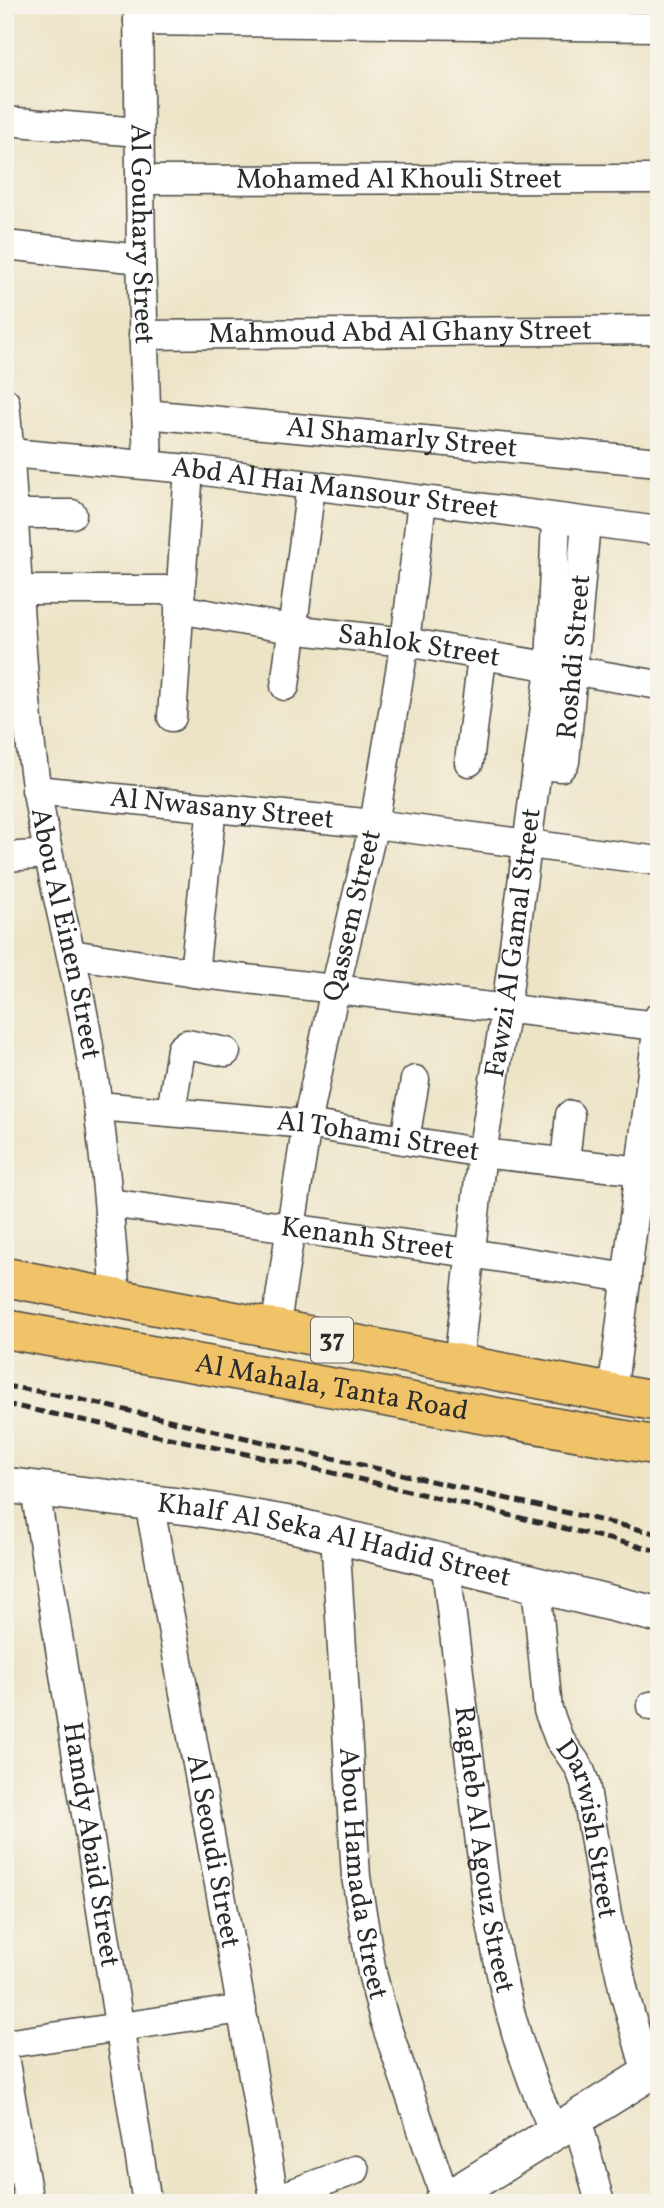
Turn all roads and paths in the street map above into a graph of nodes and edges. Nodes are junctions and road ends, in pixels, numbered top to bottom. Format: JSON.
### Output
{"nodes":[{"id":1,"x":138,"y":13,"type":"edge"},
{"id":2,"x":659,"y":27,"type":"edge"},
{"id":3,"x":5,"y":121,"type":"edge"},
{"id":4,"x":139,"y":132,"type":"junction"},
{"id":5,"x":659,"y":179,"type":"edge"},
{"id":6,"x":140,"y":180,"type":"junction"},
{"id":7,"x":5,"y":245,"type":"edge"},
{"id":8,"x":141,"y":259,"type":"junction"},
{"id":9,"x":659,"y":330,"type":"edge"},
{"id":10,"x":143,"y":335,"type":"junction"},
{"id":11,"x":5,"y":402,"type":"edge"},
{"id":12,"x":146,"y":414,"type":"junction"},
{"id":13,"x":10,"y":453,"type":"junction"},
{"id":14,"x":659,"y":461,"type":"edge"},
{"id":15,"x":148,"y":465,"type":"junction"},
{"id":16,"x":189,"y":468,"type":"junction"},
{"id":17,"x":310,"y":486,"type":"junction"},
{"id":18,"x":422,"y":501,"type":"junction"},
{"id":19,"x":14,"y":514,"type":"junction"},
{"id":20,"x":72,"y":514,"type":"dead end"},
{"id":21,"x":556,"y":518,"type":"junction"},
{"id":22,"x":586,"y":522,"type":"junction"},
{"id":23,"x":659,"y":531,"type":"edge"},
{"id":24,"x":12,"y":590,"type":"edge"},
{"id":25,"x":180,"y":599,"type":"junction"},
{"id":26,"x":291,"y":629,"type":"junction"},
{"id":27,"x":405,"y":642,"type":"junction"},
{"id":28,"x":482,"y":657,"type":"junction"},
{"id":29,"x":562,"y":670,"type":"junction"},
{"id":30,"x":659,"y":685,"type":"edge"},
{"id":31,"x":285,"y":686,"type":"dead end"},
{"id":32,"x":172,"y":717,"type":"dead end"},
{"id":33,"x":469,"y":762,"type":"dead end"},
{"id":34,"x":36,"y":790,"type":"junction"},
{"id":35,"x":212,"y":807,"type":"junction"},
{"id":36,"x":374,"y":824,"type":"junction"},
{"id":37,"x":528,"y":844,"type":"junction"},
{"id":38,"x":48,"y":854,"type":"junction"},
{"id":39,"x":5,"y":857,"type":"edge"},
{"id":40,"x":659,"y":861,"type":"edge"},
{"id":41,"x":71,"y":954,"type":"junction"},
{"id":42,"x":194,"y":972,"type":"junction"},
{"id":43,"x":335,"y":989,"type":"junction"},
{"id":44,"x":506,"y":1008,"type":"junction"},
{"id":45,"x":658,"y":1021,"type":"edge"},
{"id":46,"x":226,"y":1052,"type":"dead end"},
{"id":47,"x":656,"y":1055,"type":"edge"},
{"id":48,"x":415,"y":1080,"type":"dead end"},
{"id":49,"x":98,"y":1106,"type":"junction"},
{"id":50,"x":171,"y":1112,"type":"junction"},
{"id":51,"x":570,"y":1115,"type":"dead end"},
{"id":52,"x":307,"y":1124,"type":"junction"},
{"id":53,"x":405,"y":1140,"type":"junction"},
{"id":54,"x":482,"y":1153,"type":"junction"},
{"id":55,"x":565,"y":1162,"type":"junction"},
{"id":56,"x":649,"y":1171,"type":"edge"},
{"id":57,"x":109,"y":1203,"type":"junction"},
{"id":58,"x":292,"y":1230,"type":"junction"},
{"id":59,"x":470,"y":1253,"type":"junction"},
{"id":60,"x":5,"y":1277,"type":"edge"},
{"id":61,"x":627,"y":1278,"type":"junction"},
{"id":62,"x":116,"y":1297,"type":"junction"},
{"id":63,"x":5,"y":1329,"type":"edge"},
{"id":64,"x":275,"y":1330,"type":"junction"},
{"id":65,"x":458,"y":1364,"type":"junction"},
{"id":66,"x":612,"y":1394,"type":"junction"},
{"id":67,"x":659,"y":1402,"type":"edge"},
{"id":68,"x":659,"y":1446,"type":"edge"},
{"id":69,"x":20,"y":1487,"type":"edge"},
{"id":70,"x":149,"y":1502,"type":"junction"},
{"id":71,"x":335,"y":1535,"type":"junction"},
{"id":72,"x":445,"y":1560,"type":"junction"},
{"id":73,"x":536,"y":1584,"type":"junction"},
{"id":74,"x":659,"y":1615,"type":"edge"},
{"id":75,"x":242,"y":2009,"type":"junction"},
{"id":76,"x":118,"y":2026,"type":"junction"},
{"id":77,"x":5,"y":2044,"type":"edge"},
{"id":78,"x":5,"y":2062,"type":"edge"},
{"id":79,"x":653,"y":2070,"type":"edge"},
{"id":80,"x":566,"y":2125,"type":"junction"},
{"id":81,"x":355,"y":2170,"type":"dead end"},
{"id":82,"x":457,"y":2198,"type":"edge"},
{"id":83,"x":274,"y":2201,"type":"edge"},
{"id":84,"x":29,"y":2203,"type":"edge"},
{"id":85,"x":147,"y":2203,"type":"edge"},
{"id":86,"x":600,"y":2203,"type":"edge"}],
"edges":[{"from":1,"to":2,"type":"street"},
{"from":1,"to":4,"type":"street","name":"Al Gouhary Street"},
{"from":3,"to":4,"type":"street"},
{"from":4,"to":6,"type":"street","name":"Al Gouhary Street"},
{"from":5,"to":6,"type":"street","name":"Mohamed Al Khouli Street"},
{"from":6,"to":8,"type":"street","name":"Al Gouhary Street"},
{"from":7,"to":8,"type":"street"},
{"from":8,"to":10,"type":"street","name":"Al Gouhary Street"},
{"from":9,"to":10,"type":"street","name":"Mahmoud Abd Al Ghany Street"},
{"from":10,"to":12,"type":"street","name":"Al Gouhary Street"},
{"from":11,"to":13,"type":"street","name":"Abou Al Einen Street"},
{"from":12,"to":14,"type":"street","name":"Al Shamarly Street"},
{"from":12,"to":15,"type":"street","name":"Al Gouhary Street"},
{"from":13,"to":15,"type":"street","name":"Abd Al Hai Mansour Street"},
{"from":13,"to":19,"type":"street","name":"Abou Al Einen Street"},
{"from":15,"to":16,"type":"street","name":"Abd Al Hai Mansour Street"},
{"from":16,"to":17,"type":"street","name":"Abd Al Hai Mansour Street"},
{"from":16,"to":25,"type":"street"},
{"from":17,"to":18,"type":"street","name":"Abd Al Hai Mansour Street"},
{"from":17,"to":26,"type":"street"},
{"from":18,"to":21,"type":"street","name":"Abd Al Hai Mansour Street"},
{"from":18,"to":27,"type":"street","name":"Qassem Street"},
{"from":19,"to":20,"type":"street"},
{"from":19,"to":24,"type":"street","name":"Abou Al Einen Street"},
{"from":21,"to":22,"type":"street","name":"Abd Al Hai Mansour Street"},
{"from":21,"to":29,"type":"street","name":"Fawzi Al Gamal Street"},
{"from":22,"to":23,"type":"street","name":"Abd Al Hai Mansour Street"},
{"from":22,"to":29,"type":"street","name":"Roshdi Street"},
{"from":24,"to":25,"type":"street","name":"Sahlok Street"},
{"from":24,"to":34,"type":"street","name":"Abou Al Einen Street"},
{"from":25,"to":26,"type":"street","name":"Sahlok Street"},
{"from":25,"to":32,"type":"street"},
{"from":26,"to":27,"type":"street","name":"Sahlok Street"},
{"from":26,"to":31,"type":"street"},
{"from":27,"to":28,"type":"street","name":"Sahlok Street"},
{"from":27,"to":36,"type":"street","name":"Qassem Street"},
{"from":28,"to":29,"type":"street","name":"Sahlok Street"},
{"from":28,"to":33,"type":"street"},
{"from":29,"to":30,"type":"street","name":"Sahlok Street"},
{"from":29,"to":37,"type":"street","name":"Fawzi Al Gamal Street"},
{"from":34,"to":35,"type":"street","name":"Al Nwasany Street"},
{"from":34,"to":38,"type":"street","name":"Abou Al Einen Street"},
{"from":35,"to":36,"type":"street","name":"Al Nwasany Street"},
{"from":35,"to":42,"type":"street"},
{"from":36,"to":37,"type":"street","name":"Al Nwasany Street"},
{"from":36,"to":43,"type":"street","name":"Qassem Street"},
{"from":37,"to":40,"type":"street","name":"Al Nwasany Street"},
{"from":37,"to":44,"type":"street","name":"Fawzi Al Gamal Street"},
{"from":38,"to":39,"type":"street"},
{"from":38,"to":41,"type":"street","name":"Abou Al Einen Street"},
{"from":41,"to":42,"type":"street"},
{"from":41,"to":49,"type":"street","name":"Abou Al Einen Street"},
{"from":42,"to":43,"type":"street"},
{"from":43,"to":44,"type":"street"},
{"from":43,"to":52,"type":"street","name":"Qassem Street"},
{"from":44,"to":45,"type":"street"},
{"from":44,"to":54,"type":"street","name":"Fawzi Al Gamal Street"},
{"from":45,"to":47,"type":"street"},
{"from":46,"to":50,"type":"street"},
{"from":47,"to":56,"type":"street"},
{"from":48,"to":53,"type":"street"},
{"from":49,"to":50,"type":"street","name":"Al Tohami Street"},
{"from":49,"to":57,"type":"street","name":"Abou Al Einen Street"},
{"from":50,"to":52,"type":"street","name":"Al Tohami Street"},
{"from":51,"to":55,"type":"street"},
{"from":52,"to":53,"type":"street","name":"Al Tohami Street"},
{"from":52,"to":58,"type":"street","name":"Qassem Street"},
{"from":53,"to":54,"type":"street","name":"Al Tohami Street"},
{"from":54,"to":55,"type":"street","name":"Al Tohami Street"},
{"from":54,"to":59,"type":"street","name":"Fawzi Al Gamal Street"},
{"from":55,"to":56,"type":"street","name":"Al Tohami Street"},
{"from":56,"to":61,"type":"street"},
{"from":57,"to":58,"type":"street","name":"Kenanh Street"},
{"from":57,"to":62,"type":"street","name":"Abou Al Einen Street"},
{"from":58,"to":59,"type":"street","name":"Kenanh Street"},
{"from":58,"to":64,"type":"street","name":"Qassem Street"},
{"from":59,"to":61,"type":"street","name":"Kenanh Street"},
{"from":59,"to":65,"type":"street","name":"Fawzi Al Gamal Street"},
{"from":60,"to":62,"type":"main road","name":"Al Mahala, Tanta Road","number":"37"},
{"from":61,"to":66,"type":"street"},
{"from":62,"to":64,"type":"main road","name":"Al Mahala, Tanta Road","number":"37"},
{"from":63,"to":68,"type":"main road","name":"Al Mahala, Tanta Road","number":"37"},
{"from":64,"to":65,"type":"main road","name":"Al Mahala, Tanta Road","number":"37"},
{"from":65,"to":66,"type":"main road","name":"Al Mahala, Tanta Road","number":"37"},
{"from":66,"to":67,"type":"main road","name":"Al Mahala, Tanta Road","number":"37"},
{"from":69,"to":70,"type":"street","name":"Khalf Al Seka Al Hadid Street"},
{"from":69,"to":76,"type":"street","name":"Hamdy Abaid Street"},
{"from":70,"to":71,"type":"street","name":"Khalf Al Seka Al Hadid Street"},
{"from":70,"to":75,"type":"street","name":"Al Seoudi Street"},
{"from":71,"to":72,"type":"street","name":"Khalf Al Seka Al Hadid Street"},
{"from":71,"to":82,"type":"street","name":"Abou Hamada Street"},
{"from":72,"to":73,"type":"street","name":"Khalf Al Seka Al Hadid Street"},
{"from":72,"to":80,"type":"street","name":"Ragheb Al Agouz Street"},
{"from":73,"to":74,"type":"street","name":"Khalf Al Seka Al Hadid Street"},
{"from":73,"to":79,"type":"street","name":"Darwish Street"},
{"from":75,"to":76,"type":"street"},
{"from":75,"to":83,"type":"street","name":"Al Seoudi Street"},
{"from":76,"to":77,"type":"street"},
{"from":76,"to":85,"type":"street","name":"Hamdy Abaid Street"},
{"from":78,"to":84,"type":"street"},
{"from":79,"to":80,"type":"street"},
{"from":80,"to":82,"type":"street"},
{"from":80,"to":86,"type":"street","name":"Ragheb Al Agouz Street"},
{"from":81,"to":83,"type":"street"}]}
